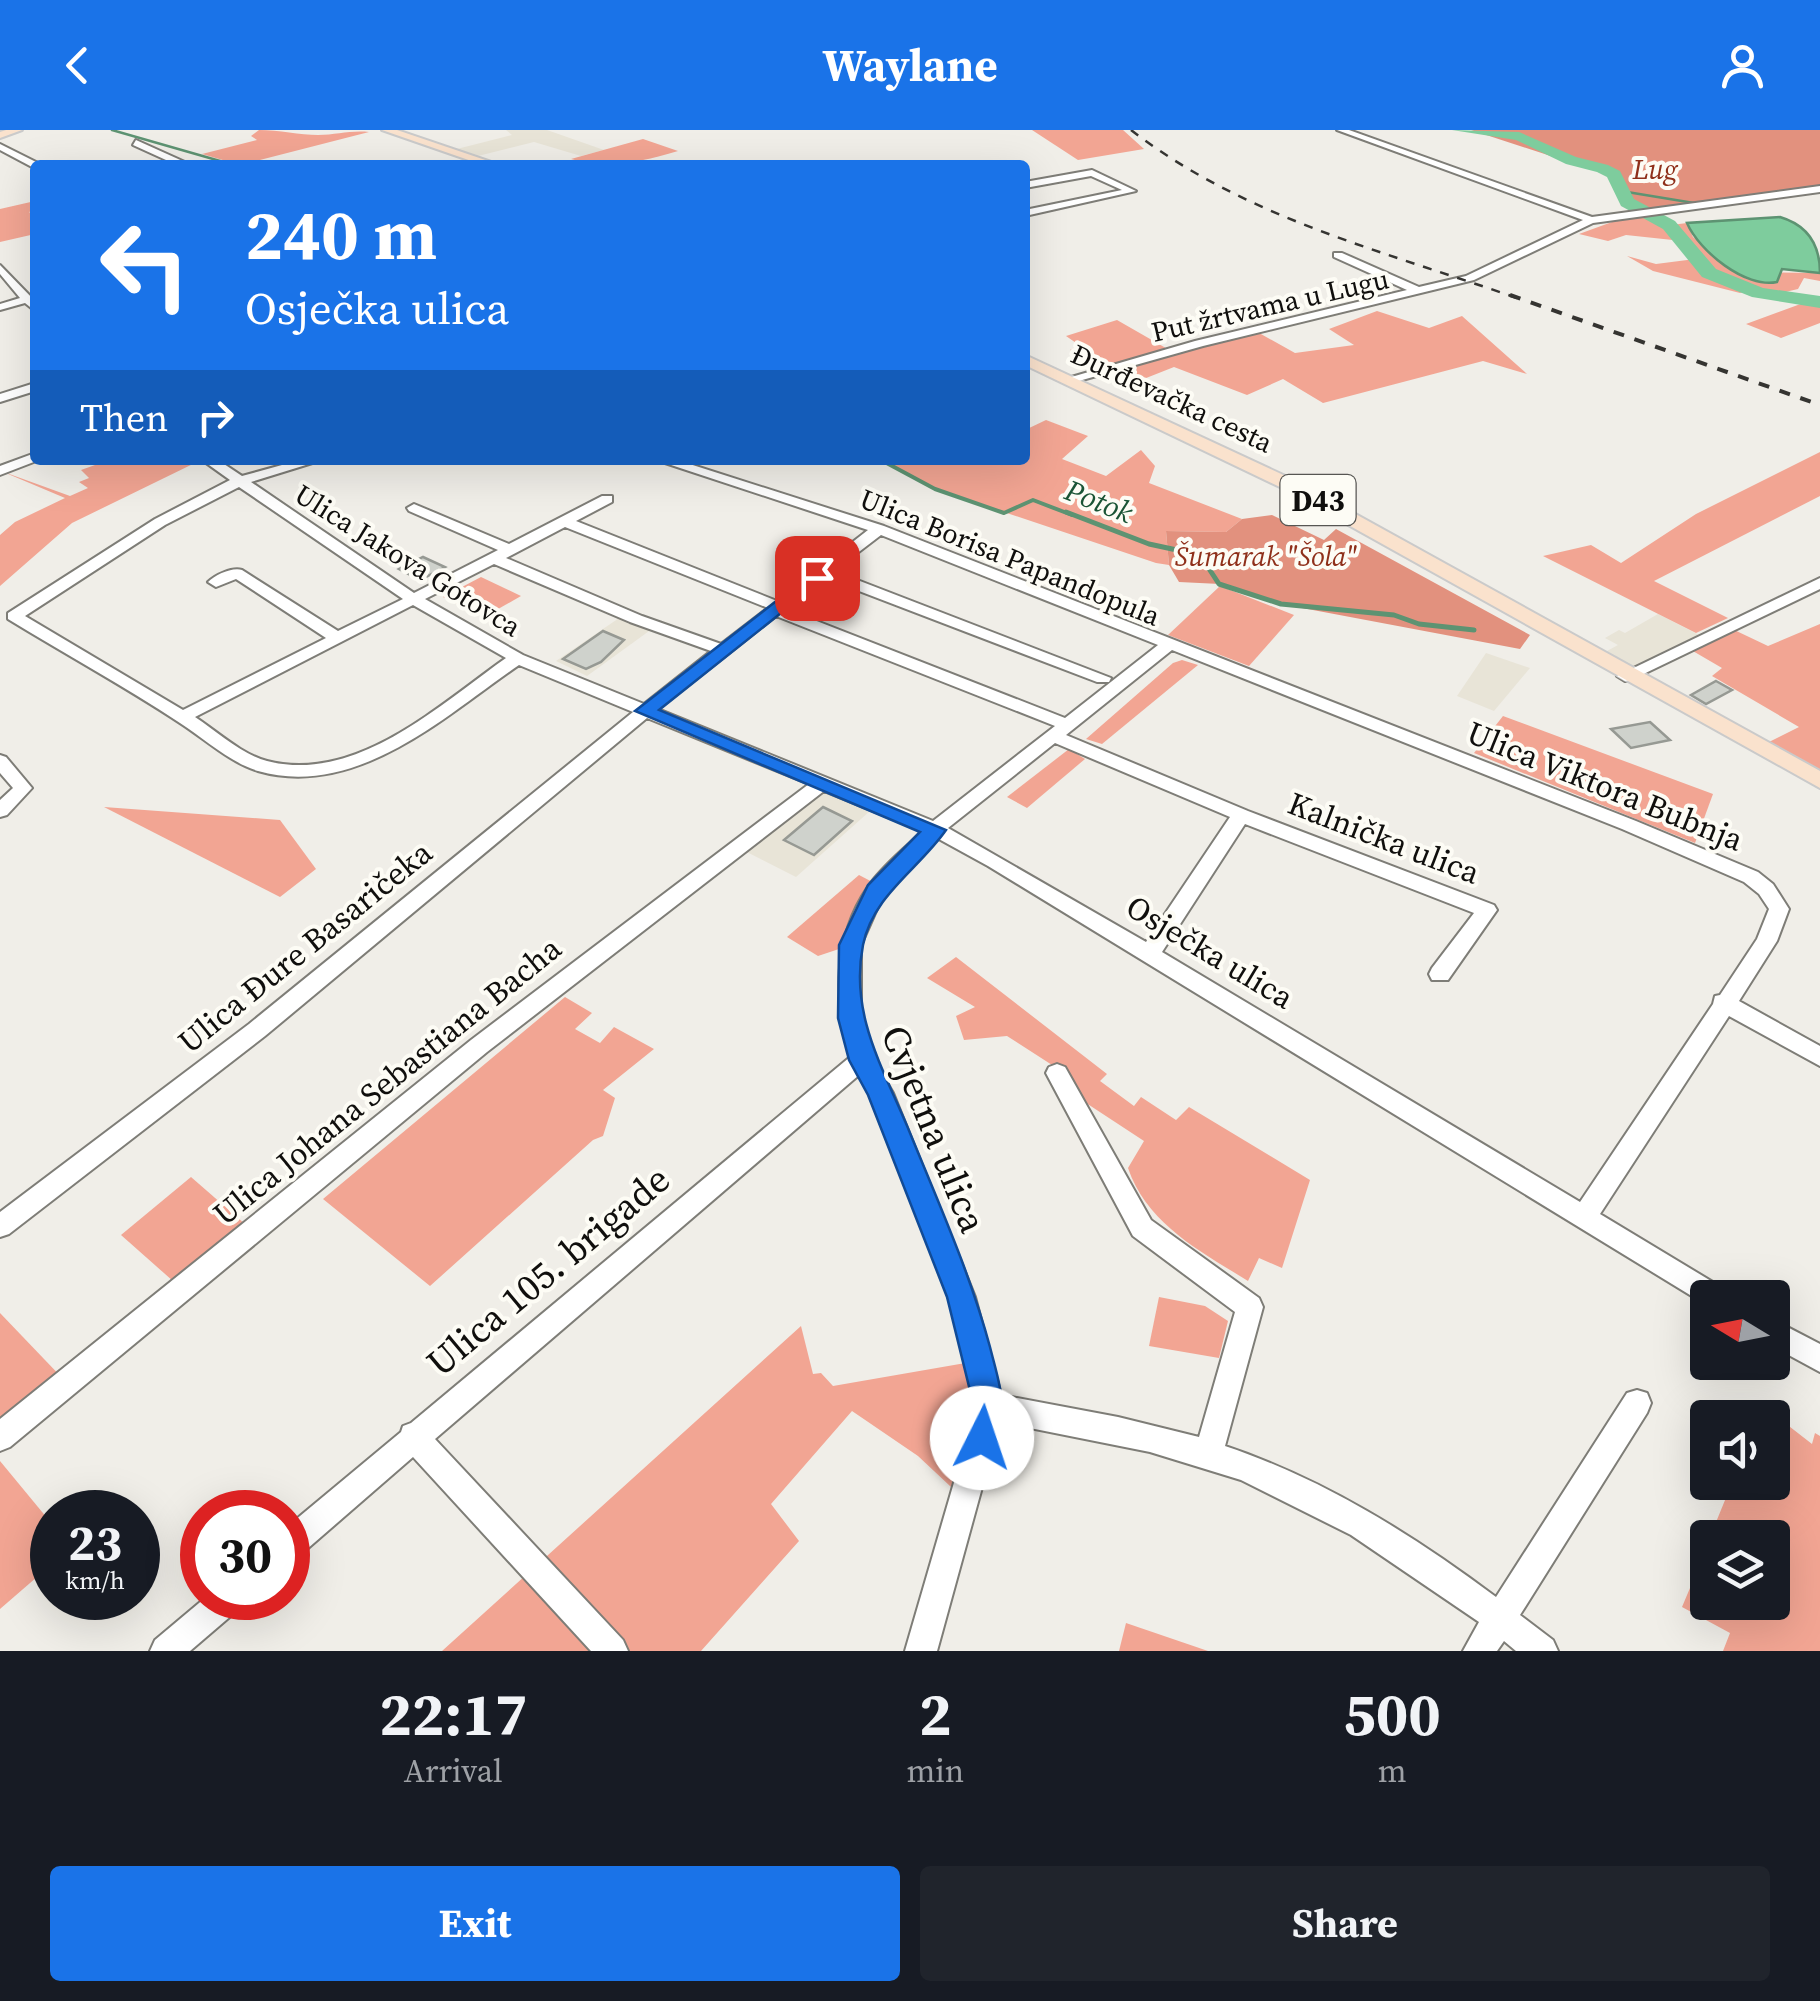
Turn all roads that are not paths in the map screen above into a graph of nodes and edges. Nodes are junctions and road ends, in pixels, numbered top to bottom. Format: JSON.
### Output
{"nodes":[{"id":1,"x":18,"y":130,"type":"edge"},
{"id":2,"x":386,"y":130,"type":"edge"},
{"id":3,"x":1340,"y":130,"type":"edge"},
{"id":4,"x":0,"y":135,"type":"edge"},
{"id":5,"x":136,"y":143,"type":"dead end"},
{"id":6,"x":0,"y":147,"type":"edge"},
{"id":7,"x":173,"y":160,"type":"edge"},
{"id":8,"x":479,"y":160,"type":"edge"},
{"id":9,"x":30,"y":162,"type":"edge"},
{"id":10,"x":1030,"y":183,"type":"edge"},
{"id":11,"x":1820,"y":189,"type":"edge"},
{"id":12,"x":1030,"y":212,"type":"edge"},
{"id":13,"x":1591,"y":220,"type":"junction"},
{"id":14,"x":1338,"y":255,"type":"dead end"},
{"id":15,"x":0,"y":268,"type":"edge"},
{"id":16,"x":1421,"y":292,"type":"junction"},
{"id":17,"x":30,"y":304,"type":"edge"},
{"id":18,"x":0,"y":307,"type":"edge"},
{"id":19,"x":1030,"y":361,"type":"edge"},
{"id":20,"x":1072,"y":381,"type":"junction"},
{"id":21,"x":30,"y":389,"type":"edge"},
{"id":22,"x":0,"y":398,"type":"edge"},
{"id":23,"x":30,"y":460,"type":"edge"},
{"id":24,"x":216,"y":465,"type":"edge"},
{"id":25,"x":298,"y":465,"type":"edge"},
{"id":26,"x":679,"y":465,"type":"edge"},
{"id":27,"x":0,"y":471,"type":"edge"},
{"id":28,"x":239,"y":482,"type":"junction"},
{"id":29,"x":607,"y":499,"type":"dead end"},
{"id":30,"x":414,"y":508,"type":"dead end"},
{"id":31,"x":565,"y":522,"type":"junction"},
{"id":32,"x":879,"y":529,"type":"junction"},
{"id":33,"x":502,"y":554,"type":"junction"},
{"id":34,"x":823,"y":572,"type":"junction"},
{"id":35,"x":216,"y":582,"type":"dead end"},
{"id":36,"x":1820,"y":583,"type":"edge"},
{"id":37,"x":412,"y":598,"type":"junction"},
{"id":38,"x":776,"y":609,"type":"junction"},
{"id":39,"x":5,"y":618,"type":"edge"},
{"id":40,"x":336,"y":637,"type":"junction"},
{"id":41,"x":1168,"y":646,"type":"junction"},
{"id":42,"x":723,"y":650,"type":"junction"},
{"id":43,"x":516,"y":658,"type":"junction"},
{"id":44,"x":1625,"y":676,"type":"junction"},
{"id":45,"x":1104,"y":678,"type":"dead end"},
{"id":46,"x":645,"y":711,"type":"junction"},
{"id":47,"x":183,"y":717,"type":"junction"},
{"id":48,"x":1061,"y":731,"type":"junction"},
{"id":49,"x":0,"y":761,"type":"edge"},
{"id":50,"x":1820,"y":781,"type":"edge"},
{"id":51,"x":822,"y":784,"type":"junction"},
{"id":52,"x":0,"y":812,"type":"edge"},
{"id":53,"x":1241,"y":816,"type":"junction"},
{"id":54,"x":935,"y":830,"type":"junction"},
{"id":55,"x":1148,"y":956,"type":"junction"},
{"id":56,"x":1440,"y":974,"type":"dead end"},
{"id":57,"x":1723,"y":1002,"type":"junction"},
{"id":58,"x":1820,"y":1057,"type":"edge"},
{"id":59,"x":862,"y":1060,"type":"junction"},
{"id":60,"x":1058,"y":1072,"type":"dead end"},
{"id":61,"x":1583,"y":1218,"type":"junction"},
{"id":62,"x":0,"y":1226,"type":"edge"},
{"id":63,"x":1690,"y":1282,"type":"edge"},
{"id":64,"x":1790,"y":1342,"type":"edge"},
{"id":65,"x":1820,"y":1359,"type":"edge"},
{"id":66,"x":1637,"y":1403,"type":"dead end"},
{"id":67,"x":990,"y":1407,"type":"junction"},
{"id":68,"x":413,"y":1436,"type":"junction"},
{"id":69,"x":0,"y":1438,"type":"edge"},
{"id":70,"x":1208,"y":1457,"type":"junction"},
{"id":71,"x":310,"y":1526,"type":"edge"},
{"id":72,"x":1500,"y":1618,"type":"junction"},
{"id":73,"x":202,"y":1620,"type":"edge"},
{"id":74,"x":166,"y":1651,"type":"edge"},
{"id":75,"x":612,"y":1651,"type":"edge"},
{"id":76,"x":921,"y":1651,"type":"edge"},
{"id":77,"x":1479,"y":1651,"type":"edge"},
{"id":78,"x":1542,"y":1651,"type":"edge"}],
"edges":[{"from":1,"to":4,"type":"main road"},
{"from":2,"to":8,"type":"main road"},
{"from":3,"to":13,"type":"street"},
{"from":5,"to":7,"type":"street"},
{"from":6,"to":9,"type":"street"},
{"from":10,"to":12,"type":"street"},
{"from":11,"to":13,"type":"street","name":"Put žrtvama u Lugu"},
{"from":13,"to":16,"type":"street","name":"Put žrtvama u Lugu"},
{"from":14,"to":16,"type":"street","name":"Put žrtvama u Lugu"},
{"from":15,"to":17,"type":"street"},
{"from":16,"to":20,"type":"street","name":"Put žrtvama u Lugu"},
{"from":17,"to":18,"type":"street"},
{"from":19,"to":20,"type":"main road","name":"Đurđevačka cesta","number":"D43"},
{"from":20,"to":44,"type":"main road","name":"Đurđevačka cesta","number":"D43"},
{"from":21,"to":22,"type":"street"},
{"from":23,"to":27,"type":"street"},
{"from":24,"to":28,"type":"street","name":"Ulica Jakova Gotovca"},
{"from":25,"to":28,"type":"street"},
{"from":26,"to":32,"type":"street","name":"Ulica Borisa Papandopula"},
{"from":28,"to":37,"type":"street","name":"Ulica Jakova Gotovca"},
{"from":28,"to":39,"type":"street"},
{"from":29,"to":31,"type":"street"},
{"from":30,"to":33,"type":"street"},
{"from":31,"to":33,"type":"street"},
{"from":31,"to":38,"type":"street","name":"Kalnička ulica"},
{"from":32,"to":34,"type":"street","name":"Ulica Đure Basaričeka"},
{"from":32,"to":41,"type":"street","name":"Ulica Borisa Papandopula"},
{"from":33,"to":37,"type":"street"},
{"from":33,"to":42,"type":"street"},
{"from":34,"to":38,"type":"street","name":"Ulica Đure Basaričeka"},
{"from":34,"to":45,"type":"street"},
{"from":35,"to":40,"type":"street"},
{"from":36,"to":44,"type":"street"},
{"from":37,"to":40,"type":"street"},
{"from":37,"to":43,"type":"street","name":"Ulica Jakova Gotovca"},
{"from":38,"to":42,"type":"street","name":"Ulica Đure Basaričeka"},
{"from":38,"to":48,"type":"street","name":"Kalnička ulica"},
{"from":39,"to":47,"type":"street"},
{"from":40,"to":47,"type":"street"},
{"from":41,"to":48,"type":"street","name":"Cvjetna ulica"},
{"from":41,"to":57,"type":"street","name":"Ulica Viktora Bubnja"},
{"from":42,"to":46,"type":"street","name":"Ulica Đure Basaričeka"},
{"from":43,"to":46,"type":"street","name":"Ulica Jakova Gotovca"},
{"from":43,"to":47,"type":"street"},
{"from":44,"to":50,"type":"main road","number":"D43"},
{"from":46,"to":51,"type":"street","name":"Osječka ulica"},
{"from":46,"to":62,"type":"street","name":"Ulica Đure Basaričeka"},
{"from":48,"to":53,"type":"street","name":"Kalnička ulica"},
{"from":48,"to":54,"type":"street","name":"Cvjetna ulica"},
{"from":49,"to":52,"type":"street"},
{"from":51,"to":54,"type":"street","name":"Osječka ulica"},
{"from":51,"to":69,"type":"street","name":"Ulica Johana Sebastiana Bacha"},
{"from":53,"to":55,"type":"street","name":"Kalnička ulica"},
{"from":53,"to":56,"type":"street","name":"Kalnička ulica"},
{"from":54,"to":55,"type":"street","name":"Osječka ulica"},
{"from":54,"to":59,"type":"street","name":"Cvjetna ulica"},
{"from":55,"to":61,"type":"street","name":"Osječka ulica"},
{"from":57,"to":58,"type":"street"},
{"from":57,"to":61,"type":"street","name":"Ulica Viktora Bubnja"},
{"from":59,"to":67,"type":"street","name":"Cvjetna ulica"},
{"from":59,"to":68,"type":"street","name":"Ulica 105. brigade"},
{"from":60,"to":70,"type":"street"},
{"from":61,"to":63,"type":"street","name":"Osječka ulica"},
{"from":64,"to":65,"type":"street"},
{"from":66,"to":72,"type":"street"},
{"from":67,"to":70,"type":"street"},
{"from":67,"to":76,"type":"street"},
{"from":68,"to":71,"type":"street","name":"Ulica 105. brigade"},
{"from":68,"to":75,"type":"street"},
{"from":70,"to":72,"type":"street"},
{"from":72,"to":77,"type":"street"},
{"from":72,"to":78,"type":"street"},
{"from":73,"to":74,"type":"street"}]}
